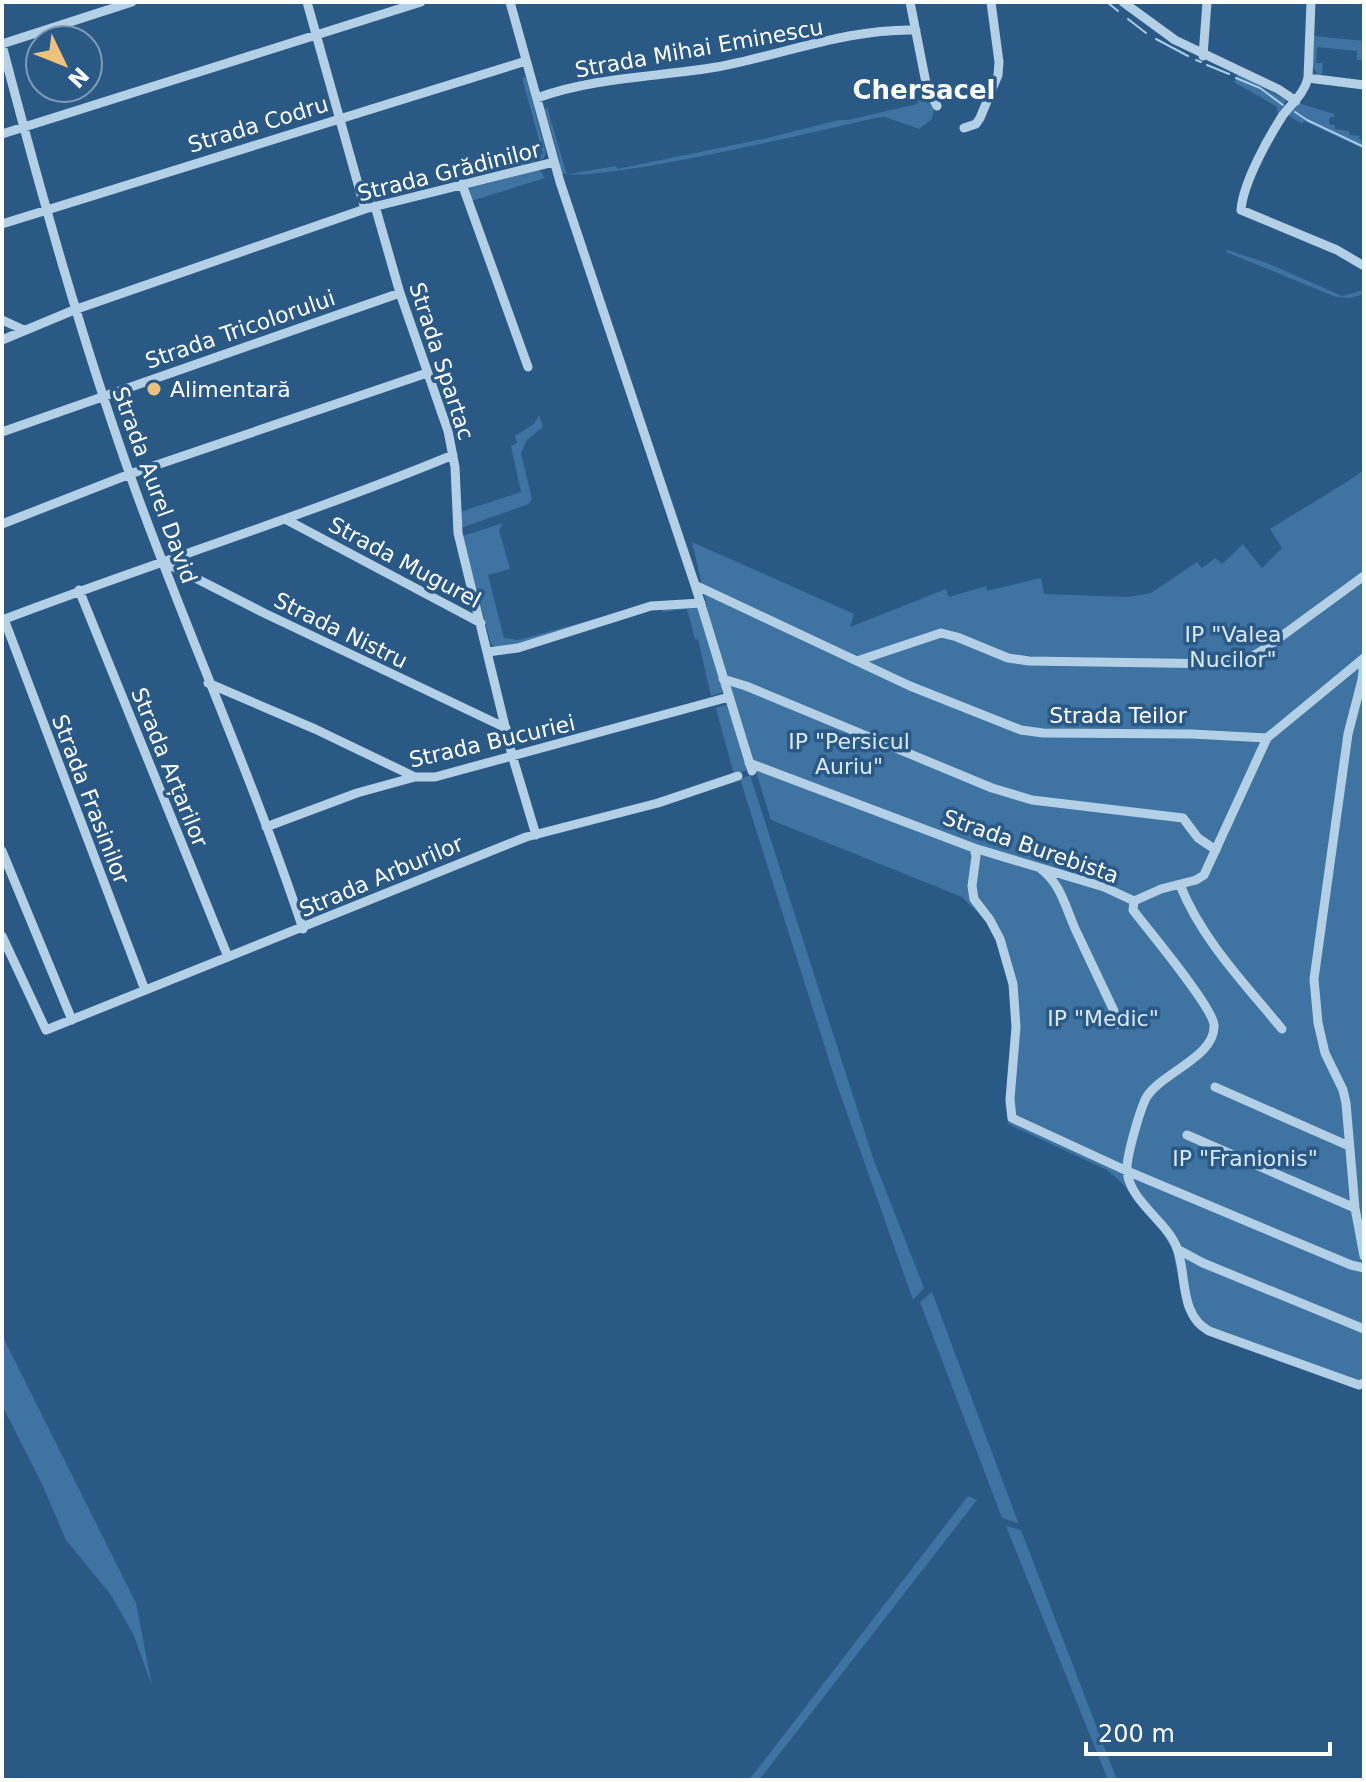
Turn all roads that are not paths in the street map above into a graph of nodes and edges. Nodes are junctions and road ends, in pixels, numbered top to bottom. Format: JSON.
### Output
{"nodes":[{"id":1,"x":132,"y":2,"type":"edge"},
{"id":2,"x":307,"y":2,"type":"edge"},
{"id":3,"x":421,"y":2,"type":"edge"},
{"id":4,"x":510,"y":2,"type":"edge"},
{"id":5,"x":910,"y":2,"type":"edge"},
{"id":6,"x":991,"y":2,"type":"edge"},
{"id":7,"x":1123,"y":2,"type":"edge"},
{"id":8,"x":1207,"y":2,"type":"edge"},
{"id":9,"x":1311,"y":2,"type":"edge"},
{"id":10,"x":916,"y":30,"type":"junction"},
{"id":11,"x":317,"y":35,"type":"junction"},
{"id":12,"x":2,"y":44,"type":"edge"},
{"id":13,"x":1203,"y":56,"type":"junction"},
{"id":14,"x":526,"y":61,"type":"junction"},
{"id":15,"x":1308,"y":78,"type":"junction"},
{"id":16,"x":1364,"y":85,"type":"edge"},
{"id":17,"x":537,"y":98,"type":"junction"},
{"id":18,"x":1296,"y":101,"type":"junction"},
{"id":19,"x":937,"y":106,"type":"dead end"},
{"id":20,"x":341,"y":117,"type":"junction"},
{"id":21,"x":24,"y":127,"type":"junction"},
{"id":22,"x":964,"y":128,"type":"dead end"},
{"id":23,"x":2,"y":134,"type":"edge"},
{"id":24,"x":554,"y":162,"type":"junction"},
{"id":25,"x":462,"y":184,"type":"junction"},
{"id":26,"x":370,"y":208,"type":"junction"},
{"id":27,"x":46,"y":210,"type":"junction"},
{"id":28,"x":2,"y":224,"type":"edge"},
{"id":29,"x":1364,"y":266,"type":"edge"},
{"id":30,"x":400,"y":293,"type":"junction"},
{"id":31,"x":74,"y":310,"type":"junction"},
{"id":32,"x":2,"y":320,"type":"edge"},
{"id":33,"x":24,"y":330,"type":"junction"},
{"id":34,"x":2,"y":340,"type":"edge"},
{"id":35,"x":528,"y":367,"type":"dead end"},
{"id":36,"x":427,"y":373,"type":"junction"},
{"id":37,"x":103,"y":395,"type":"junction"},
{"id":38,"x":2,"y":432,"type":"edge"},
{"id":39,"x":453,"y":455,"type":"junction"},
{"id":40,"x":130,"y":474,"type":"junction"},
{"id":41,"x":285,"y":519,"type":"junction"},
{"id":42,"x":2,"y":524,"type":"edge"},
{"id":43,"x":162,"y":561,"type":"junction"},
{"id":44,"x":1364,"y":576,"type":"edge"},
{"id":45,"x":695,"y":585,"type":"junction"},
{"id":46,"x":79,"y":590,"type":"junction"},
{"id":47,"x":701,"y":603,"type":"junction"},
{"id":48,"x":3,"y":620,"type":"edge"},
{"id":49,"x":481,"y":623,"type":"junction"},
{"id":50,"x":488,"y":652,"type":"junction"},
{"id":51,"x":1364,"y":660,"type":"edge"},
{"id":52,"x":857,"y":661,"type":"junction"},
{"id":53,"x":723,"y":679,"type":"junction"},
{"id":54,"x":208,"y":683,"type":"junction"},
{"id":55,"x":729,"y":697,"type":"junction"},
{"id":56,"x":506,"y":728,"type":"junction"},
{"id":57,"x":1267,"y":738,"type":"junction"},
{"id":58,"x":512,"y":755,"type":"junction"},
{"id":59,"x":750,"y":767,"type":"joint"},
{"id":60,"x":738,"y":776,"type":"dead end"},
{"id":61,"x":415,"y":777,"type":"junction"},
{"id":62,"x":266,"y":827,"type":"junction"},
{"id":63,"x":536,"y":835,"type":"junction"},
{"id":64,"x":974,"y":848,"type":"junction"},
{"id":65,"x":1216,"y":850,"type":"junction"},
{"id":66,"x":2,"y":851,"type":"edge"},
{"id":67,"x":1038,"y":867,"type":"junction"},
{"id":68,"x":1064,"y":874,"type":"junction"},
{"id":69,"x":1057,"y":885,"type":"junction"},
{"id":70,"x":1180,"y":885,"type":"junction"},
{"id":71,"x":1134,"y":901,"type":"junction"},
{"id":72,"x":303,"y":929,"type":"junction"},
{"id":73,"x":2,"y":936,"type":"edge"},
{"id":74,"x":228,"y":957,"type":"junction"},
{"id":75,"x":145,"y":990,"type":"junction"},
{"id":76,"x":72,"y":1020,"type":"junction"},
{"id":77,"x":1117,"y":1024,"type":"dead end"},
{"id":78,"x":1282,"y":1029,"type":"dead end"},
{"id":79,"x":1215,"y":1087,"type":"dead end"},
{"id":80,"x":1187,"y":1135,"type":"dead end"},
{"id":81,"x":1349,"y":1146,"type":"junction"},
{"id":82,"x":1127,"y":1171,"type":"junction"},
{"id":83,"x":1355,"y":1208,"type":"junction"},
{"id":84,"x":1177,"y":1249,"type":"junction"},
{"id":85,"x":1364,"y":1256,"type":"edge"},
{"id":86,"x":1364,"y":1268,"type":"edge"},
{"id":87,"x":1364,"y":1329,"type":"edge"},
{"id":88,"x":1364,"y":1383,"type":"edge"}],
"edges":[{"from":1,"to":12,"type":"street"},
{"from":2,"to":11,"type":"street","name":"Strada Spartac"},
{"from":3,"to":11,"type":"street"},
{"from":4,"to":14,"type":"street"},
{"from":5,"to":10,"type":"street"},
{"from":6,"to":22,"type":"street"},
{"from":7,"to":13,"type":"street"},
{"from":8,"to":13,"type":"street"},
{"from":9,"to":15,"type":"street"},
{"from":10,"to":17,"type":"street","name":"Strada Mihai Eminescu"},
{"from":10,"to":19,"type":"street"},
{"from":11,"to":20,"type":"street","name":"Strada Spartac"},
{"from":11,"to":21,"type":"street"},
{"from":12,"to":21,"type":"street","name":"Strada Aurel David"},
{"from":13,"to":18,"type":"street"},
{"from":14,"to":17,"type":"street"},
{"from":14,"to":20,"type":"street","name":"Strada Codru"},
{"from":15,"to":16,"type":"street"},
{"from":15,"to":18,"type":"street"},
{"from":17,"to":24,"type":"street"},
{"from":18,"to":29,"type":"street"},
{"from":20,"to":26,"type":"street","name":"Strada Spartac"},
{"from":20,"to":27,"type":"street","name":"Strada Codru"},
{"from":21,"to":23,"type":"street"},
{"from":21,"to":27,"type":"street","name":"Strada Aurel David"},
{"from":24,"to":25,"type":"street","name":"Strada Grădinilor"},
{"from":24,"to":45,"type":"street","name":"Strada Grădinilor"},
{"from":25,"to":26,"type":"street","name":"Strada Grădinilor"},
{"from":25,"to":35,"type":"street"},
{"from":26,"to":30,"type":"street","name":"Strada Spartac"},
{"from":26,"to":31,"type":"street","name":"Strada Grădinilor"},
{"from":27,"to":28,"type":"street","name":"Strada Codru"},
{"from":27,"to":31,"type":"street","name":"Strada Aurel David"},
{"from":30,"to":36,"type":"street","name":"Strada Spartac"},
{"from":30,"to":37,"type":"street","name":"Strada Tricolorului"},
{"from":31,"to":33,"type":"street","name":"Strada Grădinilor"},
{"from":31,"to":37,"type":"street","name":"Strada Aurel David"},
{"from":32,"to":33,"type":"street"},
{"from":33,"to":34,"type":"street","name":"Strada Grădinilor"},
{"from":36,"to":39,"type":"street","name":"Strada Spartac"},
{"from":36,"to":40,"type":"street"},
{"from":37,"to":38,"type":"street","name":"Strada Tricolorului"},
{"from":37,"to":40,"type":"street","name":"Strada Aurel David"},
{"from":39,"to":41,"type":"street"},
{"from":39,"to":49,"type":"street","name":"Strada Spartac"},
{"from":40,"to":42,"type":"street"},
{"from":40,"to":43,"type":"street","name":"Strada Aurel David"},
{"from":41,"to":43,"type":"street"},
{"from":41,"to":49,"type":"street","name":"Strada Mugurel"},
{"from":43,"to":46,"type":"street"},
{"from":43,"to":54,"type":"street","name":"Strada Aurel David"},
{"from":43,"to":56,"type":"street","name":"Strada Nistru"},
{"from":44,"to":52,"type":"street"},
{"from":45,"to":47,"type":"street","name":"Strada Grădinilor"},
{"from":45,"to":52,"type":"street","name":"Strada Teilor"},
{"from":46,"to":48,"type":"street"},
{"from":46,"to":74,"type":"street","name":"Strada Arțarilor"},
{"from":47,"to":50,"type":"street"},
{"from":47,"to":53,"type":"street","name":"Strada Grădinilor"},
{"from":48,"to":75,"type":"street","name":"Strada Frasinilor"},
{"from":49,"to":50,"type":"street","name":"Strada Mugurel"},
{"from":50,"to":56,"type":"street","name":"Strada Mugurel"},
{"from":51,"to":57,"type":"street"},
{"from":51,"to":81,"type":"street"},
{"from":52,"to":57,"type":"street","name":"Strada Teilor"},
{"from":53,"to":55,"type":"street","name":"Strada Grădinilor"},
{"from":53,"to":65,"type":"street"},
{"from":54,"to":61,"type":"street"},
{"from":54,"to":62,"type":"street","name":"Strada Aurel David"},
{"from":55,"to":58,"type":"street","name":"Strada Bucuriei"},
{"from":55,"to":59,"type":"street","name":"Strada Grădinilor"},
{"from":56,"to":58,"type":"street","name":"Strada Mugurel"},
{"from":57,"to":65,"type":"street","name":"Strada Burebista"},
{"from":58,"to":61,"type":"street","name":"Strada Bucuriei"},
{"from":58,"to":63,"type":"street","name":"Strada Mugurel"},
{"from":59,"to":64,"type":"street","name":"Strada Burebista"},
{"from":60,"to":63,"type":"street","name":"Strada Arburilor"},
{"from":61,"to":62,"type":"street","name":"Strada Bucuriei"},
{"from":62,"to":72,"type":"street","name":"Strada Aurel David"},
{"from":63,"to":72,"type":"street","name":"Strada Arburilor"},
{"from":64,"to":67,"type":"street","name":"Strada Burebista"},
{"from":64,"to":82,"type":"street"},
{"from":65,"to":70,"type":"street","name":"Strada Burebista"},
{"from":66,"to":76,"type":"street"},
{"from":67,"to":68,"type":"street","name":"Strada Burebista"},
{"from":67,"to":69,"type":"street"},
{"from":68,"to":69,"type":"street"},
{"from":68,"to":71,"type":"street","name":"Strada Burebista"},
{"from":69,"to":77,"type":"street"},
{"from":70,"to":71,"type":"street","name":"Strada Burebista"},
{"from":70,"to":78,"type":"street"},
{"from":71,"to":82,"type":"street"},
{"from":72,"to":74,"type":"street","name":"Strada Arburilor"},
{"from":73,"to":76,"type":"street","name":"Strada Arburilor"},
{"from":74,"to":75,"type":"street","name":"Strada Arburilor"},
{"from":75,"to":76,"type":"street","name":"Strada Arburilor"},
{"from":79,"to":81,"type":"street"},
{"from":80,"to":83,"type":"street"},
{"from":81,"to":83,"type":"street"},
{"from":82,"to":84,"type":"street"},
{"from":82,"to":86,"type":"street"},
{"from":83,"to":85,"type":"street"},
{"from":84,"to":87,"type":"street"},
{"from":84,"to":88,"type":"street"}]}
